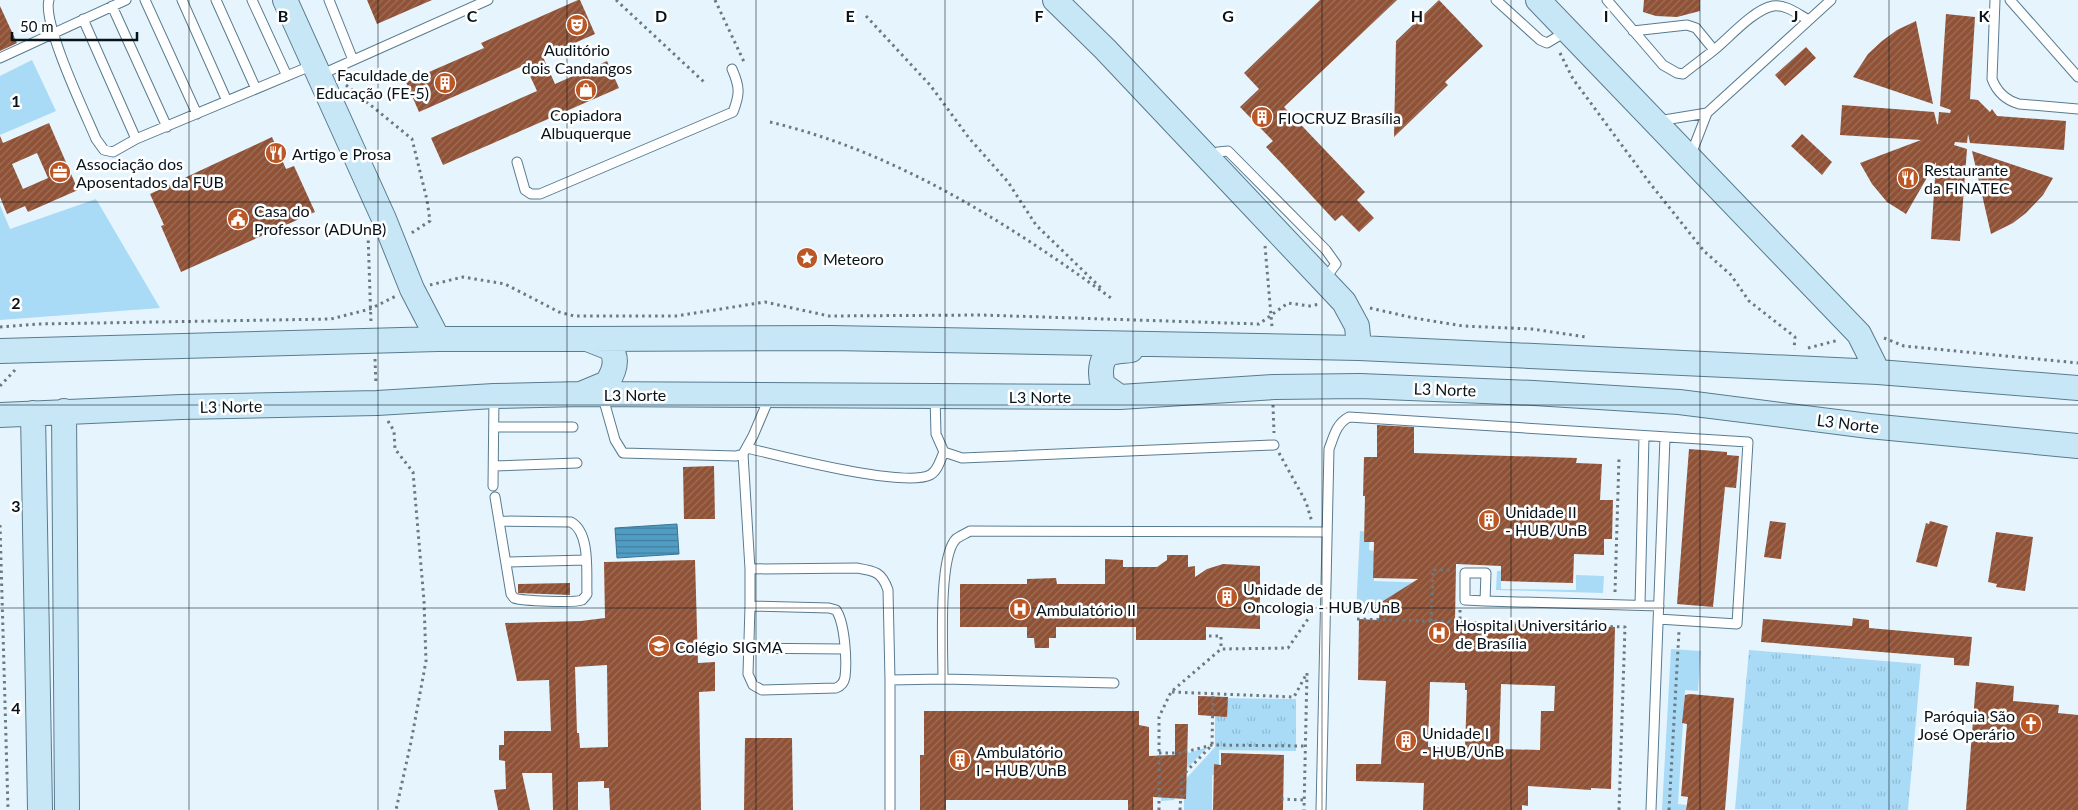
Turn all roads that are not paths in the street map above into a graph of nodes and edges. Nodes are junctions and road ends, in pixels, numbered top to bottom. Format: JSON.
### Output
{"nodes":[{"id":1,"x":49,"y":0,"type":"edge"},
{"id":2,"x":126,"y":0,"type":"edge"},
{"id":3,"x":145,"y":0,"type":"edge"},
{"id":4,"x":182,"y":0,"type":"edge"},
{"id":5,"x":216,"y":0,"type":"edge"},
{"id":6,"x":252,"y":0,"type":"edge"},
{"id":7,"x":285,"y":0,"type":"edge"},
{"id":8,"x":328,"y":0,"type":"edge"},
{"id":9,"x":488,"y":0,"type":"edge"},
{"id":10,"x":1055,"y":0,"type":"edge"},
{"id":11,"x":1496,"y":0,"type":"edge"},
{"id":12,"x":1607,"y":0,"type":"edge"},
{"id":13,"x":1831,"y":0,"type":"edge"},
{"id":14,"x":1994,"y":0,"type":"edge"},
{"id":15,"x":2010,"y":0,"type":"edge"},
{"id":16,"x":1544,"y":2,"type":"edge"},
{"id":17,"x":112,"y":6,"type":"junction"},
{"id":18,"x":82,"y":19,"type":"junction"},
{"id":19,"x":1809,"y":20,"type":"junction"},
{"id":20,"x":1633,"y":31,"type":"junction"},
{"id":21,"x":52,"y":33,"type":"junction"},
{"id":22,"x":1563,"y":40,"type":"junction"},
{"id":23,"x":1714,"y":50,"type":"junction"},
{"id":24,"x":0,"y":58,"type":"edge"},
{"id":25,"x":353,"y":60,"type":"junction"},
{"id":26,"x":321,"y":70,"type":"junction"},
{"id":27,"x":732,"y":70,"type":"dead end"},
{"id":28,"x":287,"y":76,"type":"junction"},
{"id":29,"x":2078,"y":77,"type":"edge"},
{"id":30,"x":256,"y":89,"type":"junction"},
{"id":31,"x":226,"y":101,"type":"junction"},
{"id":32,"x":2078,"y":109,"type":"edge"},
{"id":33,"x":1707,"y":113,"type":"junction"},
{"id":34,"x":197,"y":114,"type":"junction"},
{"id":35,"x":1655,"y":122,"type":"junction"},
{"id":36,"x":167,"y":127,"type":"junction"},
{"id":37,"x":136,"y":139,"type":"junction"},
{"id":38,"x":1210,"y":158,"type":"junction"},
{"id":39,"x":1690,"y":158,"type":"junction"},
{"id":40,"x":517,"y":162,"type":"dead end"},
{"id":41,"x":1324,"y":280,"type":"junction"},
{"id":42,"x":438,"y":339,"type":"junction"},
{"id":43,"x":587,"y":339,"type":"junction"},
{"id":44,"x":1162,"y":345,"type":"junction"},
{"id":45,"x":1359,"y":348,"type":"junction"},
{"id":46,"x":0,"y":351,"type":"edge"},
{"id":47,"x":1878,"y":372,"type":"junction"},
{"id":48,"x":2050,"y":386,"type":"junction"},
{"id":49,"x":2078,"y":388,"type":"edge"},
{"id":50,"x":592,"y":394,"type":"junction"},
{"id":51,"x":770,"y":395,"type":"junction"},
{"id":52,"x":494,"y":396,"type":"junction"},
{"id":53,"x":934,"y":396,"type":"junction"},
{"id":54,"x":1120,"y":397,"type":"junction"},
{"id":55,"x":2078,"y":400,"type":"edge"},
{"id":56,"x":64,"y":411,"type":"junction"},
{"id":57,"x":33,"y":413,"type":"junction"},
{"id":58,"x":0,"y":415,"type":"edge"},
{"id":59,"x":494,"y":427,"type":"junction"},
{"id":60,"x":573,"y":427,"type":"dead end"},
{"id":61,"x":2078,"y":428,"type":"edge"},
{"id":62,"x":1644,"y":436,"type":"junction"},
{"id":63,"x":1665,"y":437,"type":"junction"},
{"id":64,"x":2003,"y":438,"type":"junction"},
{"id":65,"x":1274,"y":445,"type":"road end"},
{"id":66,"x":2078,"y":446,"type":"edge"},
{"id":67,"x":745,"y":451,"type":"junction"},
{"id":68,"x":944,"y":452,"type":"junction"},
{"id":69,"x":577,"y":463,"type":"dead end"},
{"id":70,"x":494,"y":466,"type":"junction"},
{"id":71,"x":493,"y":486,"type":"dead end"},
{"id":72,"x":495,"y":497,"type":"dead end"},
{"id":73,"x":499,"y":520,"type":"junction"},
{"id":74,"x":1327,"y":532,"type":"junction"},
{"id":75,"x":586,"y":560,"type":"junction"},
{"id":76,"x":506,"y":562,"type":"junction"},
{"id":77,"x":750,"y":569,"type":"junction"},
{"id":78,"x":1485,"y":601,"type":"dead end"},
{"id":79,"x":1640,"y":605,"type":"junction"},
{"id":80,"x":750,"y":606,"type":"junction"},
{"id":81,"x":1658,"y":606,"type":"junction"},
{"id":82,"x":1658,"y":619,"type":"junction"},
{"id":83,"x":749,"y":648,"type":"junction"},
{"id":84,"x":844,"y":649,"type":"junction"},
{"id":85,"x":943,"y":679,"type":"junction"},
{"id":86,"x":890,"y":680,"type":"junction"},
{"id":87,"x":1114,"y":684,"type":"dead end"},
{"id":88,"x":40,"y":810,"type":"edge"},
{"id":89,"x":67,"y":810,"type":"edge"},
{"id":90,"x":890,"y":810,"type":"edge"},
{"id":91,"x":1320,"y":810,"type":"edge"},
{"id":92,"x":1651,"y":810,"type":"edge"}],
"edges":[{"from":1,"to":21,"type":"lane"},
{"from":2,"to":17,"type":"lane"},
{"from":3,"to":34,"type":"lane"},
{"from":4,"to":31,"type":"lane"},
{"from":5,"to":30,"type":"lane"},
{"from":6,"to":28,"type":"lane"},
{"from":7,"to":26,"type":"main road"},
{"from":8,"to":25,"type":"lane"},
{"from":9,"to":25,"type":"lane"},
{"from":10,"to":38,"type":"main road"},
{"from":11,"to":22,"type":"lane"},
{"from":12,"to":20,"type":"lane"},
{"from":13,"to":19,"type":"lane"},
{"from":14,"to":32,"type":"lane"},
{"from":15,"to":29,"type":"lane"},
{"from":16,"to":22,"type":"main road"},
{"from":17,"to":18,"type":"lane"},
{"from":17,"to":36,"type":"lane"},
{"from":18,"to":21,"type":"lane"},
{"from":18,"to":37,"type":"lane"},
{"from":19,"to":23,"type":"lane"},
{"from":19,"to":33,"type":"lane"},
{"from":20,"to":23,"type":"lane"},
{"from":20,"to":23,"type":"lane"},
{"from":21,"to":24,"type":"lane"},
{"from":21,"to":37,"type":"lane"},
{"from":22,"to":35,"type":"main road"},
{"from":25,"to":26,"type":"lane"},
{"from":26,"to":28,"type":"lane"},
{"from":26,"to":42,"type":"main road"},
{"from":27,"to":40,"type":"lane"},
{"from":28,"to":30,"type":"lane"},
{"from":30,"to":31,"type":"lane"},
{"from":31,"to":34,"type":"lane"},
{"from":33,"to":35,"type":"lane"},
{"from":33,"to":39,"type":"lane"},
{"from":34,"to":36,"type":"lane"},
{"from":35,"to":39,"type":"main road"},
{"from":36,"to":37,"type":"lane"},
{"from":38,"to":41,"type":"main road"},
{"from":38,"to":41,"type":"lane"},
{"from":39,"to":47,"type":"main road"},
{"from":41,"to":45,"type":"main road"},
{"from":42,"to":43,"type":"main road"},
{"from":42,"to":46,"type":"main road"},
{"from":43,"to":44,"type":"main road"},
{"from":43,"to":50,"type":"main road"},
{"from":44,"to":45,"type":"main road"},
{"from":44,"to":54,"type":"main road"},
{"from":45,"to":47,"type":"main road"},
{"from":47,"to":48,"type":"main road"},
{"from":48,"to":49,"type":"main road"},
{"from":48,"to":55,"type":"main road"},
{"from":50,"to":51,"type":"main road","name":"L3 Norte"},
{"from":50,"to":52,"type":"main road","name":"L3 Norte"},
{"from":50,"to":67,"type":"lane"},
{"from":51,"to":53,"type":"main road","name":"L3 Norte"},
{"from":51,"to":67,"type":"lane"},
{"from":52,"to":56,"type":"main road","name":"L3 Norte"},
{"from":52,"to":59,"type":"lane"},
{"from":53,"to":54,"type":"main road","name":"L3 Norte"},
{"from":53,"to":68,"type":"lane"},
{"from":54,"to":64,"type":"main road","name":"L3 Norte"},
{"from":56,"to":57,"type":"main road","name":"L3 Norte"},
{"from":56,"to":89,"type":"main road"},
{"from":57,"to":58,"type":"main road","name":"L3 Norte"},
{"from":57,"to":88,"type":"main road"},
{"from":59,"to":60,"type":"lane"},
{"from":59,"to":70,"type":"lane"},
{"from":61,"to":64,"type":"main road"},
{"from":62,"to":63,"type":"lane"},
{"from":62,"to":74,"type":"lane"},
{"from":62,"to":79,"type":"lane"},
{"from":63,"to":81,"type":"lane"},
{"from":63,"to":82,"type":"lane"},
{"from":64,"to":66,"type":"main road","name":"L3 Norte"},
{"from":65,"to":68,"type":"lane"},
{"from":67,"to":68,"type":"lane"},
{"from":67,"to":77,"type":"lane"},
{"from":69,"to":70,"type":"lane"},
{"from":70,"to":71,"type":"lane"},
{"from":72,"to":73,"type":"lane"},
{"from":73,"to":75,"type":"lane"},
{"from":73,"to":76,"type":"lane"},
{"from":74,"to":85,"type":"lane"},
{"from":74,"to":91,"type":"lane"},
{"from":75,"to":76,"type":"lane"},
{"from":75,"to":76,"type":"lane"},
{"from":77,"to":80,"type":"lane"},
{"from":77,"to":86,"type":"lane"},
{"from":78,"to":79,"type":"lane"},
{"from":79,"to":81,"type":"lane"},
{"from":80,"to":83,"type":"lane"},
{"from":80,"to":84,"type":"lane"},
{"from":81,"to":82,"type":"lane"},
{"from":82,"to":92,"type":"lane"},
{"from":83,"to":84,"type":"lane"},
{"from":83,"to":84,"type":"lane"},
{"from":85,"to":86,"type":"lane"},
{"from":85,"to":87,"type":"lane"},
{"from":86,"to":90,"type":"lane"}]}
